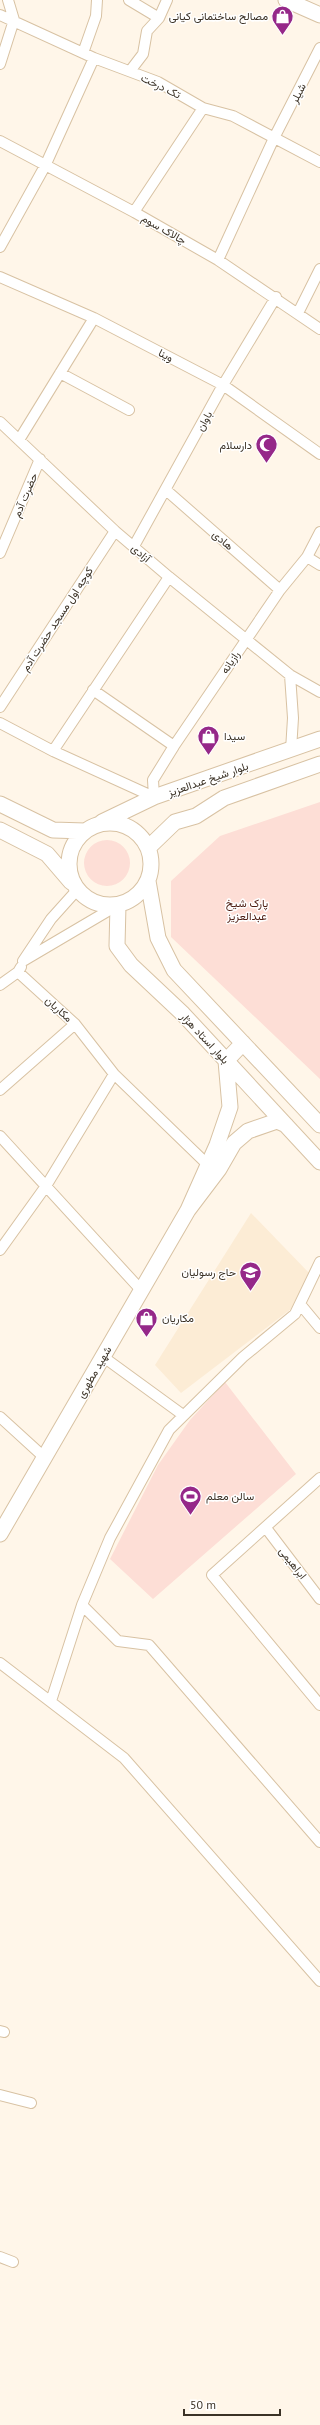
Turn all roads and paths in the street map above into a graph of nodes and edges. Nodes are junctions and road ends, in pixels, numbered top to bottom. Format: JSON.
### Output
{"nodes":[{"id":1,"x":8,"y":0,"type":"edge"},
{"id":2,"x":97,"y":0,"type":"edge"},
{"id":3,"x":129,"y":0,"type":"edge"},
{"id":4,"x":167,"y":0,"type":"edge"},
{"id":5,"x":286,"y":0,"type":"edge"},
{"id":6,"x":0,"y":15,"type":"edge"},
{"id":7,"x":320,"y":15,"type":"edge"},
{"id":8,"x":159,"y":18,"type":"junction"},
{"id":9,"x":14,"y":20,"type":"junction"},
{"id":10,"x":320,"y":48,"type":"edge"},
{"id":11,"x":83,"y":53,"type":"junction"},
{"id":12,"x":94,"y":58,"type":"junction"},
{"id":13,"x":0,"y":64,"type":"edge"},
{"id":14,"x":130,"y":71,"type":"junction"},
{"id":15,"x":203,"y":108,"type":"junction"},
{"id":16,"x":274,"y":138,"type":"junction"},
{"id":17,"x":0,"y":141,"type":"edge"},
{"id":18,"x":320,"y":162,"type":"edge"},
{"id":19,"x":45,"y":166,"type":"junction"},
{"id":20,"x":134,"y":212,"type":"junction"},
{"id":21,"x":0,"y":247,"type":"edge"},
{"id":22,"x":218,"y":260,"type":"junction"},
{"id":23,"x":320,"y":269,"type":"edge"},
{"id":24,"x":0,"y":277,"type":"edge"},
{"id":25,"x":276,"y":297,"type":"junction"},
{"id":26,"x":298,"y":313,"type":"junction"},
{"id":27,"x":94,"y":318,"type":"junction"},
{"id":28,"x":320,"y":329,"type":"edge"},
{"id":29,"x":60,"y":373,"type":"junction"},
{"id":30,"x":223,"y":385,"type":"junction"},
{"id":31,"x":129,"y":410,"type":"dead end"},
{"id":32,"x":0,"y":422,"type":"edge"},
{"id":33,"x":19,"y":440,"type":"junction"},
{"id":34,"x":320,"y":454,"type":"edge"},
{"id":35,"x":40,"y":459,"type":"junction"},
{"id":36,"x":166,"y":490,"type":"junction"},
{"id":37,"x":115,"y":531,"type":"junction"},
{"id":38,"x":320,"y":532,"type":"edge"},
{"id":39,"x":134,"y":546,"type":"junction"},
{"id":40,"x":0,"y":552,"type":"edge"},
{"id":41,"x":307,"y":557,"type":"junction"},
{"id":42,"x":320,"y":565,"type":"edge"},
{"id":43,"x":169,"y":577,"type":"junction"},
{"id":44,"x":280,"y":590,"type":"junction"},
{"id":45,"x":246,"y":639,"type":"junction"},
{"id":46,"x":290,"y":675,"type":"junction"},
{"id":47,"x":93,"y":690,"type":"junction"},
{"id":48,"x":320,"y":692,"type":"edge"},
{"id":49,"x":0,"y":707,"type":"edge"},
{"id":50,"x":0,"y":723,"type":"edge"},
{"id":51,"x":320,"y":739,"type":"edge"},
{"id":52,"x":174,"y":746,"type":"junction"},
{"id":53,"x":291,"y":750,"type":"junction"},
{"id":54,"x":53,"y":751,"type":"junction"},
{"id":55,"x":320,"y":764,"type":"edge"},
{"id":56,"x":154,"y":797,"type":"junction"},
{"id":57,"x":0,"y":804,"type":"edge"},
{"id":58,"x":91,"y":827,"type":"junction"},
{"id":59,"x":0,"y":830,"type":"edge"},
{"id":60,"x":148,"y":848,"type":"junction"},
{"id":61,"x":148,"y":881,"type":"junction"},
{"id":62,"x":77,"y":890,"type":"junction"},
{"id":63,"x":118,"y":905,"type":"junction"},
{"id":64,"x":23,"y":961,"type":"junction"},
{"id":65,"x":18,"y":972,"type":"junction"},
{"id":66,"x":0,"y":985,"type":"edge"},
{"id":67,"x":75,"y":1024,"type":"junction"},
{"id":68,"x":243,"y":1043,"type":"junction"},
{"id":69,"x":226,"y":1061,"type":"junction"},
{"id":70,"x":114,"y":1074,"type":"junction"},
{"id":71,"x":277,"y":1079,"type":"junction"},
{"id":72,"x":0,"y":1090,"type":"edge"},
{"id":73,"x":270,"y":1109,"type":"junction"},
{"id":74,"x":320,"y":1124,"type":"edge"},
{"id":75,"x":286,"y":1126,"type":"junction"},
{"id":76,"x":248,"y":1131,"type":"junction"},
{"id":77,"x":0,"y":1136,"type":"edge"},
{"id":78,"x":320,"y":1162,"type":"edge"},
{"id":79,"x":208,"y":1165,"type":"junction"},
{"id":80,"x":46,"y":1186,"type":"junction"},
{"id":81,"x":188,"y":1210,"type":"junction"},
{"id":82,"x":0,"y":1250,"type":"edge"},
{"id":83,"x":320,"y":1262,"type":"edge"},
{"id":84,"x":141,"y":1290,"type":"junction"},
{"id":85,"x":300,"y":1304,"type":"junction"},
{"id":86,"x":320,"y":1328,"type":"edge"},
{"id":87,"x":102,"y":1356,"type":"junction"},
{"id":88,"x":183,"y":1415,"type":"junction"},
{"id":89,"x":0,"y":1417,"type":"edge"},
{"id":90,"x":45,"y":1458,"type":"junction"},
{"id":91,"x":320,"y":1478,"type":"edge"},
{"id":92,"x":266,"y":1528,"type":"junction"},
{"id":93,"x":0,"y":1534,"type":"edge"},
{"id":94,"x":320,"y":1598,"type":"edge"},
{"id":95,"x":82,"y":1605,"type":"junction"},
{"id":96,"x":0,"y":1663,"type":"edge"},
{"id":97,"x":51,"y":1701,"type":"junction"},
{"id":98,"x":320,"y":1705,"type":"edge"},
{"id":99,"x":320,"y":1842,"type":"edge"},
{"id":100,"x":320,"y":1981,"type":"edge"},
{"id":101,"x":0,"y":2095,"type":"edge"},
{"id":102,"x":31,"y":2103,"type":"dead end"},
{"id":103,"x":0,"y":2258,"type":"edge"},
{"id":104,"x":13,"y":2262,"type":"dead end"}],
"edges":[{"from":1,"to":9,"type":"street"},
{"from":2,"to":11,"type":"street"},
{"from":3,"to":8,"type":"street"},
{"from":4,"to":8,"type":"street"},
{"from":5,"to":7,"type":"main road"},
{"from":6,"to":9,"type":"street","name":"تک درخت"},
{"from":8,"to":14,"type":"street"},
{"from":9,"to":11,"type":"street","name":"تک درخت"},
{"from":9,"to":13,"type":"street"},
{"from":10,"to":16,"type":"street","name":"شیلر"},
{"from":11,"to":12,"type":"street","name":"تک درخت"},
{"from":12,"to":14,"type":"street","name":"تک درخت"},
{"from":12,"to":19,"type":"street"},
{"from":14,"to":15,"type":"street","name":"تک درخت"},
{"from":15,"to":16,"type":"street","name":"تک درخت"},
{"from":15,"to":20,"type":"street"},
{"from":16,"to":18,"type":"street","name":"تک درخت"},
{"from":16,"to":22,"type":"street","name":"شیلر"},
{"from":17,"to":19,"type":"street","name":"چالاک سوم"},
{"from":19,"to":20,"type":"street","name":"چالاک سوم"},
{"from":19,"to":21,"type":"street"},
{"from":20,"to":22,"type":"street","name":"چالاک سوم"},
{"from":22,"to":25,"type":"street","name":"چالاک سوم"},
{"from":23,"to":26,"type":"street"},
{"from":24,"to":27,"type":"street","name":"وینا"},
{"from":25,"to":26,"type":"street","name":"چالاک سوم"},
{"from":25,"to":30,"type":"street","name":"باوان"},
{"from":26,"to":28,"type":"street","name":"چالاک سوم"},
{"from":27,"to":29,"type":"street"},
{"from":27,"to":30,"type":"street","name":"وینا"},
{"from":29,"to":31,"type":"street"},
{"from":29,"to":33,"type":"street"},
{"from":30,"to":34,"type":"street","name":"وینا"},
{"from":30,"to":36,"type":"street","name":"باوان"},
{"from":32,"to":33,"type":"street","name":"آزادی"},
{"from":33,"to":35,"type":"street","name":"آزادی"},
{"from":35,"to":37,"type":"street","name":"آزادی"},
{"from":35,"to":40,"type":"street","name":"حضرت آدم"},
{"from":36,"to":39,"type":"street","name":"باوان"},
{"from":36,"to":44,"type":"street","name":"هادی"},
{"from":37,"to":39,"type":"street","name":"آزادی"},
{"from":37,"to":49,"type":"street","name":"کوچه اول مسجد حضرت آدم"},
{"from":38,"to":41,"type":"street","name":"رازیانه"},
{"from":39,"to":43,"type":"street","name":"آزادی"},
{"from":41,"to":42,"type":"street"},
{"from":41,"to":44,"type":"street","name":"رازیانه"},
{"from":43,"to":45,"type":"street","name":"آزادی"},
{"from":43,"to":47,"type":"street"},
{"from":44,"to":45,"type":"street","name":"رازیانه"},
{"from":45,"to":46,"type":"street","name":"آزادی"},
{"from":45,"to":52,"type":"street","name":"رازیانه"},
{"from":46,"to":48,"type":"street","name":"آزادی"},
{"from":46,"to":53,"type":"street"},
{"from":47,"to":52,"type":"street"},
{"from":47,"to":54,"type":"street"},
{"from":50,"to":54,"type":"street"},
{"from":51,"to":53,"type":"main road","name":"بلوار شیخ عبدالعزیز"},
{"from":52,"to":56,"type":"street","name":"رازیانه"},
{"from":53,"to":56,"type":"main road","name":"بلوار شیخ عبدالعزیز"},
{"from":54,"to":56,"type":"street"},
{"from":55,"to":60,"type":"main road","name":"بلوار شیخ عبدالعزیز"},
{"from":56,"to":58,"type":"main road","name":"بلوار شیخ عبدالعزیز"},
{"from":57,"to":58,"type":"main road"},
{"from":58,"to":60,"type":"main road"},
{"from":58,"to":62,"type":"main road"},
{"from":59,"to":62,"type":"main road"},
{"from":60,"to":61,"type":"main road"},
{"from":61,"to":63,"type":"main road"},
{"from":61,"to":68,"type":"main road"},
{"from":62,"to":63,"type":"main road"},
{"from":62,"to":64,"type":"street"},
{"from":63,"to":64,"type":"street"},
{"from":63,"to":69,"type":"main road","name":"بلوار استاد هژار"},
{"from":64,"to":65,"type":"street"},
{"from":65,"to":66,"type":"street"},
{"from":65,"to":67,"type":"street","name":"مکاریان"},
{"from":67,"to":70,"type":"street","name":"مکاریان"},
{"from":67,"to":72,"type":"street"},
{"from":68,"to":69,"type":"main road"},
{"from":68,"to":71,"type":"main road"},
{"from":69,"to":73,"type":"main road","name":"بلوار استاد هژار"},
{"from":69,"to":79,"type":"main road"},
{"from":70,"to":79,"type":"street","name":"مکاریان"},
{"from":70,"to":80,"type":"street"},
{"from":71,"to":73,"type":"main road"},
{"from":71,"to":74,"type":"main road"},
{"from":73,"to":75,"type":"main road","name":"بلوار استاد هژار"},
{"from":73,"to":76,"type":"main road"},
{"from":75,"to":76,"type":"main road"},
{"from":75,"to":78,"type":"main road","name":"بلوار استاد هژار"},
{"from":76,"to":81,"type":"main road"},
{"from":77,"to":80,"type":"street"},
{"from":79,"to":81,"type":"main road"},
{"from":80,"to":82,"type":"street"},
{"from":80,"to":84,"type":"street"},
{"from":81,"to":84,"type":"main road","name":"شهید مطهری"},
{"from":83,"to":85,"type":"street"},
{"from":84,"to":87,"type":"main road","name":"شهید مطهری"},
{"from":85,"to":86,"type":"street"},
{"from":85,"to":88,"type":"street"},
{"from":87,"to":88,"type":"street"},
{"from":87,"to":90,"type":"main road","name":"شهید مطهری"},
{"from":88,"to":95,"type":"street"},
{"from":89,"to":90,"type":"street"},
{"from":90,"to":93,"type":"main road","name":"شهید مطهری"},
{"from":91,"to":92,"type":"street"},
{"from":92,"to":94,"type":"street","name":"ابراهیمی"},
{"from":92,"to":98,"type":"street"},
{"from":95,"to":97,"type":"street"},
{"from":95,"to":99,"type":"street"},
{"from":96,"to":97,"type":"street"},
{"from":97,"to":100,"type":"street"},
{"from":101,"to":102,"type":"street"},
{"from":103,"to":104,"type":"street"}]}
